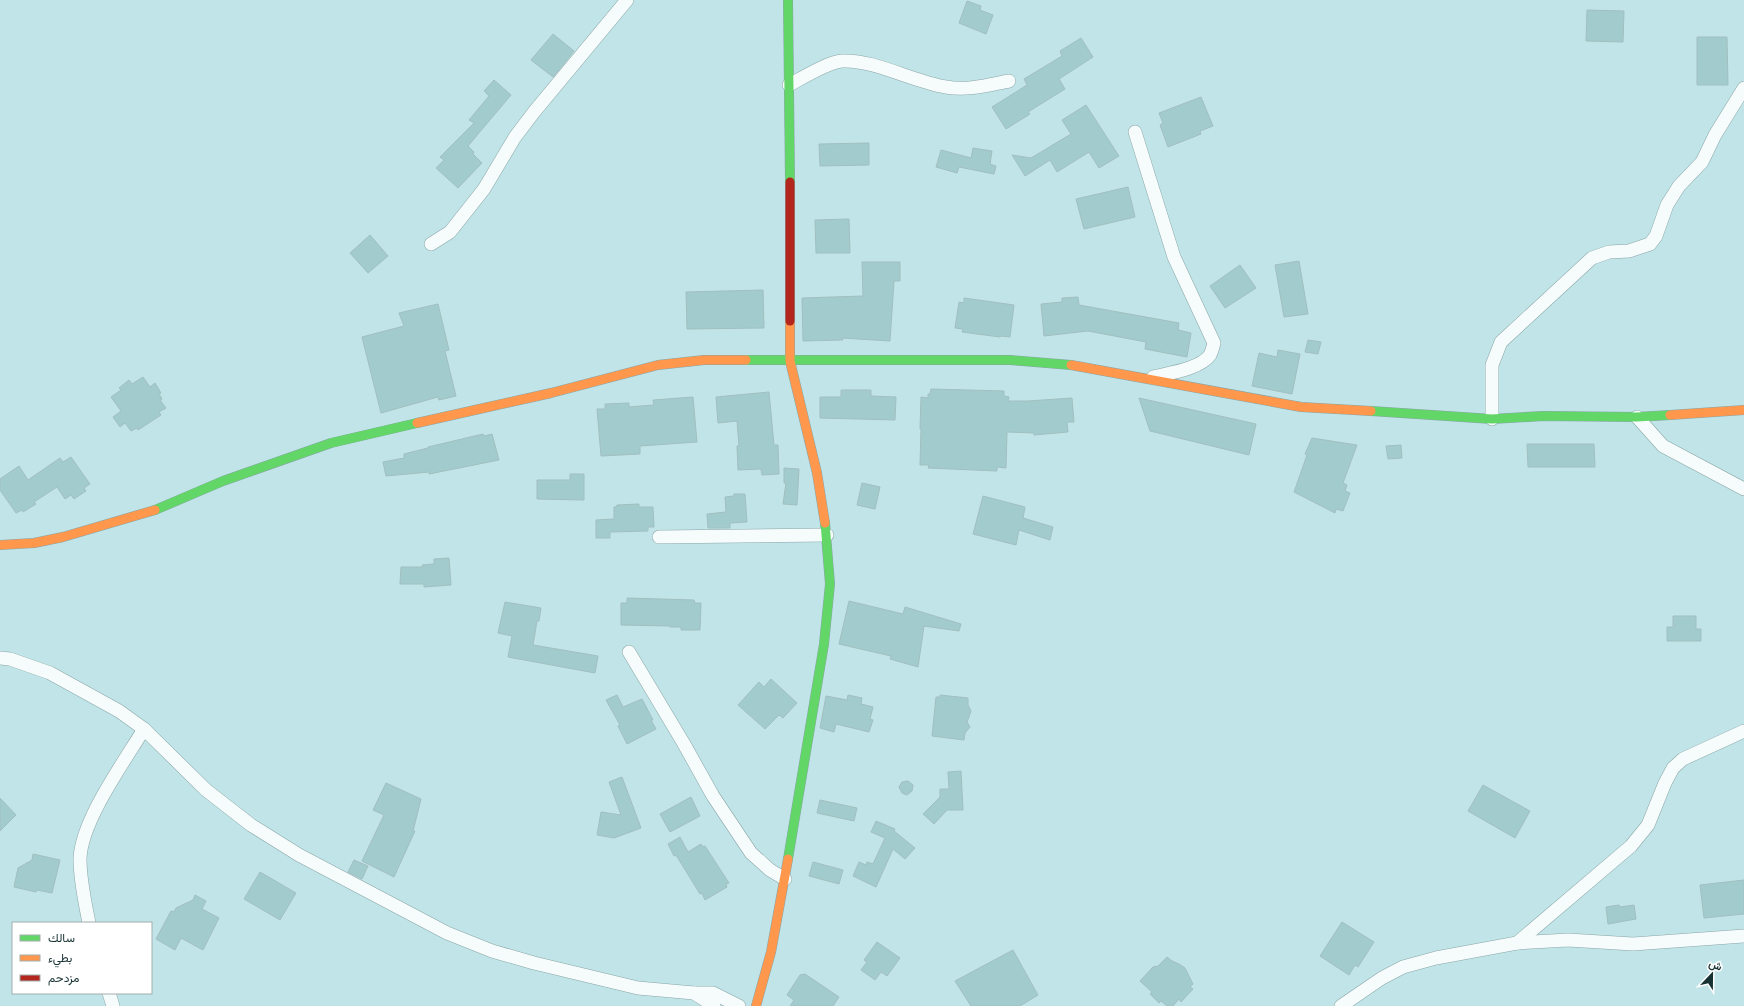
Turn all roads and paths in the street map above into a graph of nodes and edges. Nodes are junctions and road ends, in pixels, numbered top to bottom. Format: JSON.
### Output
{"nodes":[{"id":1,"x":627,"y":0,"type":"edge"},
{"id":2,"x":788,"y":0,"type":"edge"},
{"id":3,"x":1009,"y":81,"type":"dead end"},
{"id":4,"x":789,"y":85,"type":"junction"},
{"id":5,"x":1744,"y":88,"type":"edge"},
{"id":6,"x":1135,"y":132,"type":"dead end"},
{"id":7,"x":431,"y":244,"type":"dead end"},
{"id":8,"x":790,"y":361,"type":"junction"},
{"id":9,"x":1151,"y":378,"type":"junction"},
{"id":10,"x":1744,"y":410,"type":"edge"},
{"id":11,"x":1637,"y":417,"type":"junction"},
{"id":12,"x":1492,"y":418,"type":"junction"},
{"id":13,"x":1744,"y":489,"type":"edge"},
{"id":14,"x":827,"y":535,"type":"junction"},
{"id":15,"x":659,"y":537,"type":"dead end"},
{"id":16,"x":0,"y":545,"type":"edge"},
{"id":17,"x":629,"y":652,"type":"dead end"},
{"id":18,"x":0,"y":658,"type":"edge"},
{"id":19,"x":144,"y":729,"type":"junction"},
{"id":20,"x":1744,"y":731,"type":"edge"},
{"id":21,"x":785,"y":879,"type":"junction"},
{"id":22,"x":89,"y":922,"type":"edge"},
{"id":23,"x":1744,"y":936,"type":"edge"},
{"id":24,"x":1518,"y":943,"type":"junction"},
{"id":25,"x":694,"y":993,"type":"junction"},
{"id":26,"x":109,"y":994,"type":"edge"},
{"id":27,"x":113,"y":1006,"type":"edge"},
{"id":28,"x":714,"y":1006,"type":"edge"},
{"id":29,"x":739,"y":1006,"type":"edge"},
{"id":30,"x":756,"y":1006,"type":"edge"},
{"id":31,"x":1341,"y":1006,"type":"edge"}],
"edges":[{"from":1,"to":7,"type":"street"},
{"from":2,"to":4,"type":"main road"},
{"from":3,"to":4,"type":"street"},
{"from":4,"to":8,"type":"main road"},
{"from":5,"to":12,"type":"street"},
{"from":6,"to":9,"type":"street"},
{"from":8,"to":9,"type":"main road"},
{"from":8,"to":14,"type":"main road"},
{"from":8,"to":16,"type":"main road"},
{"from":9,"to":12,"type":"main road"},
{"from":10,"to":11,"type":"main road"},
{"from":11,"to":12,"type":"main road"},
{"from":11,"to":13,"type":"street"},
{"from":14,"to":15,"type":"street"},
{"from":14,"to":21,"type":"main road"},
{"from":17,"to":21,"type":"street"},
{"from":18,"to":19,"type":"street"},
{"from":19,"to":22,"type":"street"},
{"from":19,"to":25,"type":"street"},
{"from":20,"to":24,"type":"street"},
{"from":21,"to":30,"type":"main road"},
{"from":23,"to":24,"type":"street"},
{"from":24,"to":31,"type":"street"},
{"from":25,"to":28,"type":"street"},
{"from":25,"to":29,"type":"street"},
{"from":26,"to":27,"type":"street"}]}
